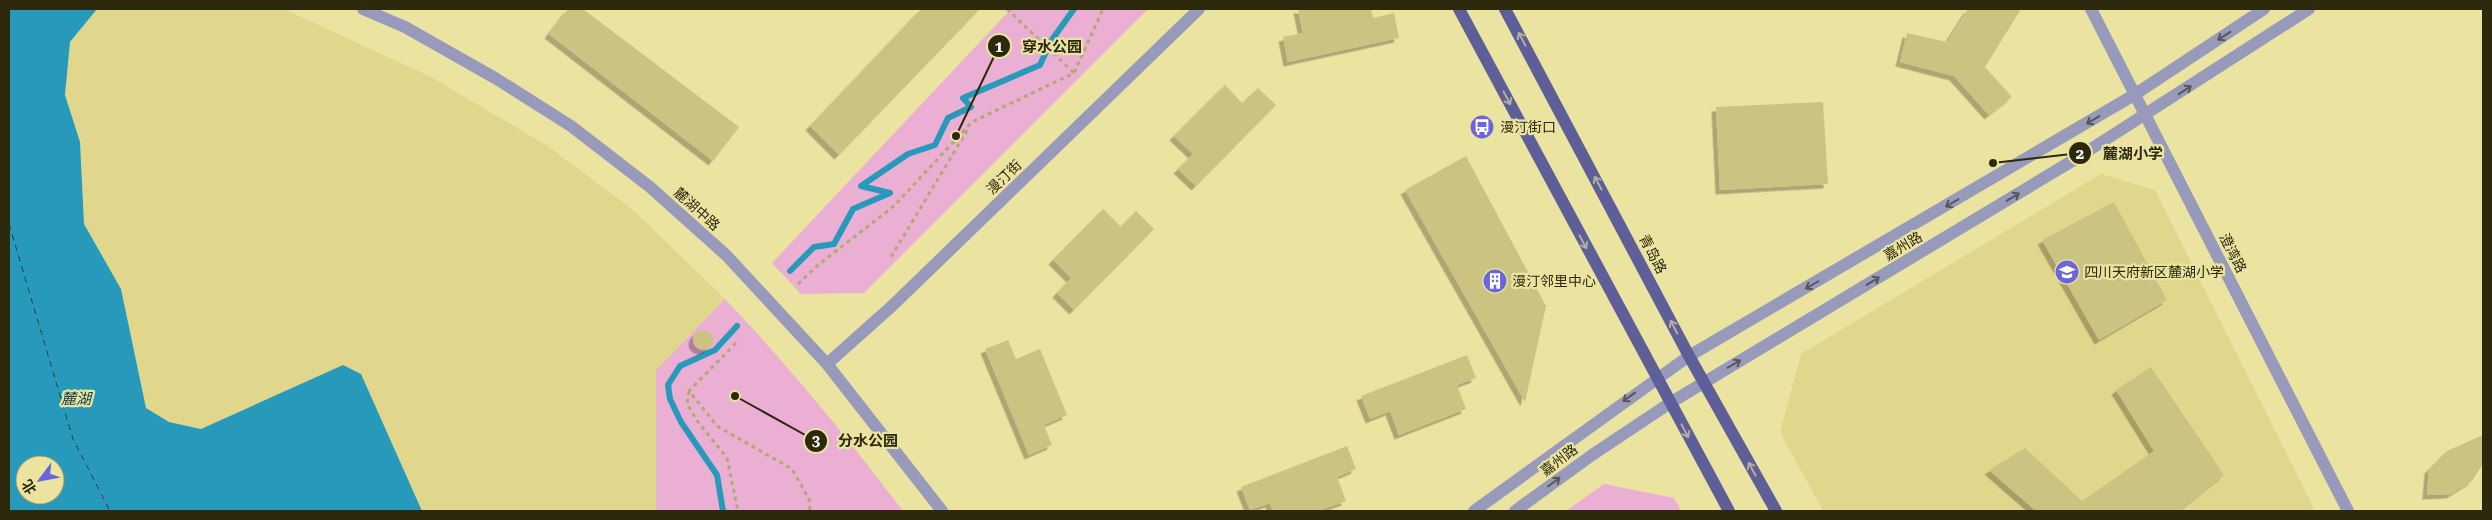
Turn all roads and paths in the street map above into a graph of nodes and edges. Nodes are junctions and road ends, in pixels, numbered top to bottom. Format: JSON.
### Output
{"nodes":[{"id":1,"x":363,"y":9,"type":"edge"},
{"id":2,"x":1007,"y":9,"type":"edge"},
{"id":3,"x":1103,"y":9,"type":"edge"},
{"id":4,"x":1198,"y":9,"type":"edge"},
{"id":5,"x":1459,"y":9,"type":"edge"},
{"id":6,"x":1505,"y":9,"type":"edge"},
{"id":7,"x":2091,"y":9,"type":"edge"},
{"id":8,"x":2264,"y":9,"type":"edge"},
{"id":9,"x":2309,"y":9,"type":"edge"},
{"id":10,"x":1074,"y":73,"type":"junction"},
{"id":11,"x":2134,"y":95,"type":"junction"},
{"id":12,"x":2144,"y":116,"type":"junction"},
{"id":13,"x":972,"y":122,"type":"junction"},
{"id":14,"x":891,"y":257,"type":"dead end"},
{"id":15,"x":798,"y":284,"type":"dead end"},
{"id":16,"x":736,"y":343,"type":"dead end"},
{"id":17,"x":1688,"y":356,"type":"junction"},
{"id":18,"x":827,"y":364,"type":"junction"},
{"id":19,"x":1656,"y":377,"type":"junction"},
{"id":20,"x":1704,"y":382,"type":"junction"},
{"id":21,"x":689,"y":391,"type":"junction"},
{"id":22,"x":1670,"y":402,"type":"junction"},
{"id":23,"x":738,"y":511,"type":"edge"},
{"id":24,"x":810,"y":511,"type":"edge"},
{"id":25,"x":942,"y":511,"type":"edge"},
{"id":26,"x":1474,"y":511,"type":"edge"},
{"id":27,"x":1515,"y":511,"type":"edge"},
{"id":28,"x":1729,"y":511,"type":"edge"},
{"id":29,"x":1776,"y":511,"type":"edge"},
{"id":30,"x":2348,"y":511,"type":"edge"}],
"edges":[{"from":1,"to":18,"type":"street","name":"麓湖中路"},
{"from":2,"to":10,"type":"path"},
{"from":3,"to":10,"type":"path"},
{"from":4,"to":18,"type":"street","name":"漫汀街"},
{"from":5,"to":19,"type":"main road","one_way":true},
{"from":17,"to":6,"type":"main road","name":"青岛路","one_way":true},
{"from":7,"to":11,"type":"street","name":"澄湾路"},
{"from":8,"to":11,"type":"street","name":"嘉州路","one_way":true},
{"from":12,"to":9,"type":"street","name":"嘉州路","one_way":true},
{"from":10,"to":13,"type":"path"},
{"from":11,"to":12,"type":"street","name":"澄湾路"},
{"from":11,"to":17,"type":"street","name":"嘉州路","one_way":true},
{"from":20,"to":12,"type":"street","name":"嘉州路","one_way":true},
{"from":12,"to":30,"type":"street","name":"澄湾路"},
{"from":13,"to":14,"type":"path"},
{"from":13,"to":15,"type":"path"},
{"from":16,"to":21,"type":"path"},
{"from":17,"to":19,"type":"street","name":"嘉州路"},
{"from":17,"to":20,"type":"main road","name":"青岛路"},
{"from":18,"to":25,"type":"street","name":"麓湖中路"},
{"from":19,"to":22,"type":"main road"},
{"from":19,"to":26,"type":"street","name":"嘉州路","one_way":true},
{"from":20,"to":22,"type":"street","name":"嘉州路"},
{"from":29,"to":20,"type":"main road","name":"青岛路","one_way":true},
{"from":21,"to":23,"type":"path"},
{"from":21,"to":24,"type":"path"},
{"from":27,"to":22,"type":"street","name":"嘉州路","one_way":true},
{"from":22,"to":28,"type":"main road","one_way":true}]}
